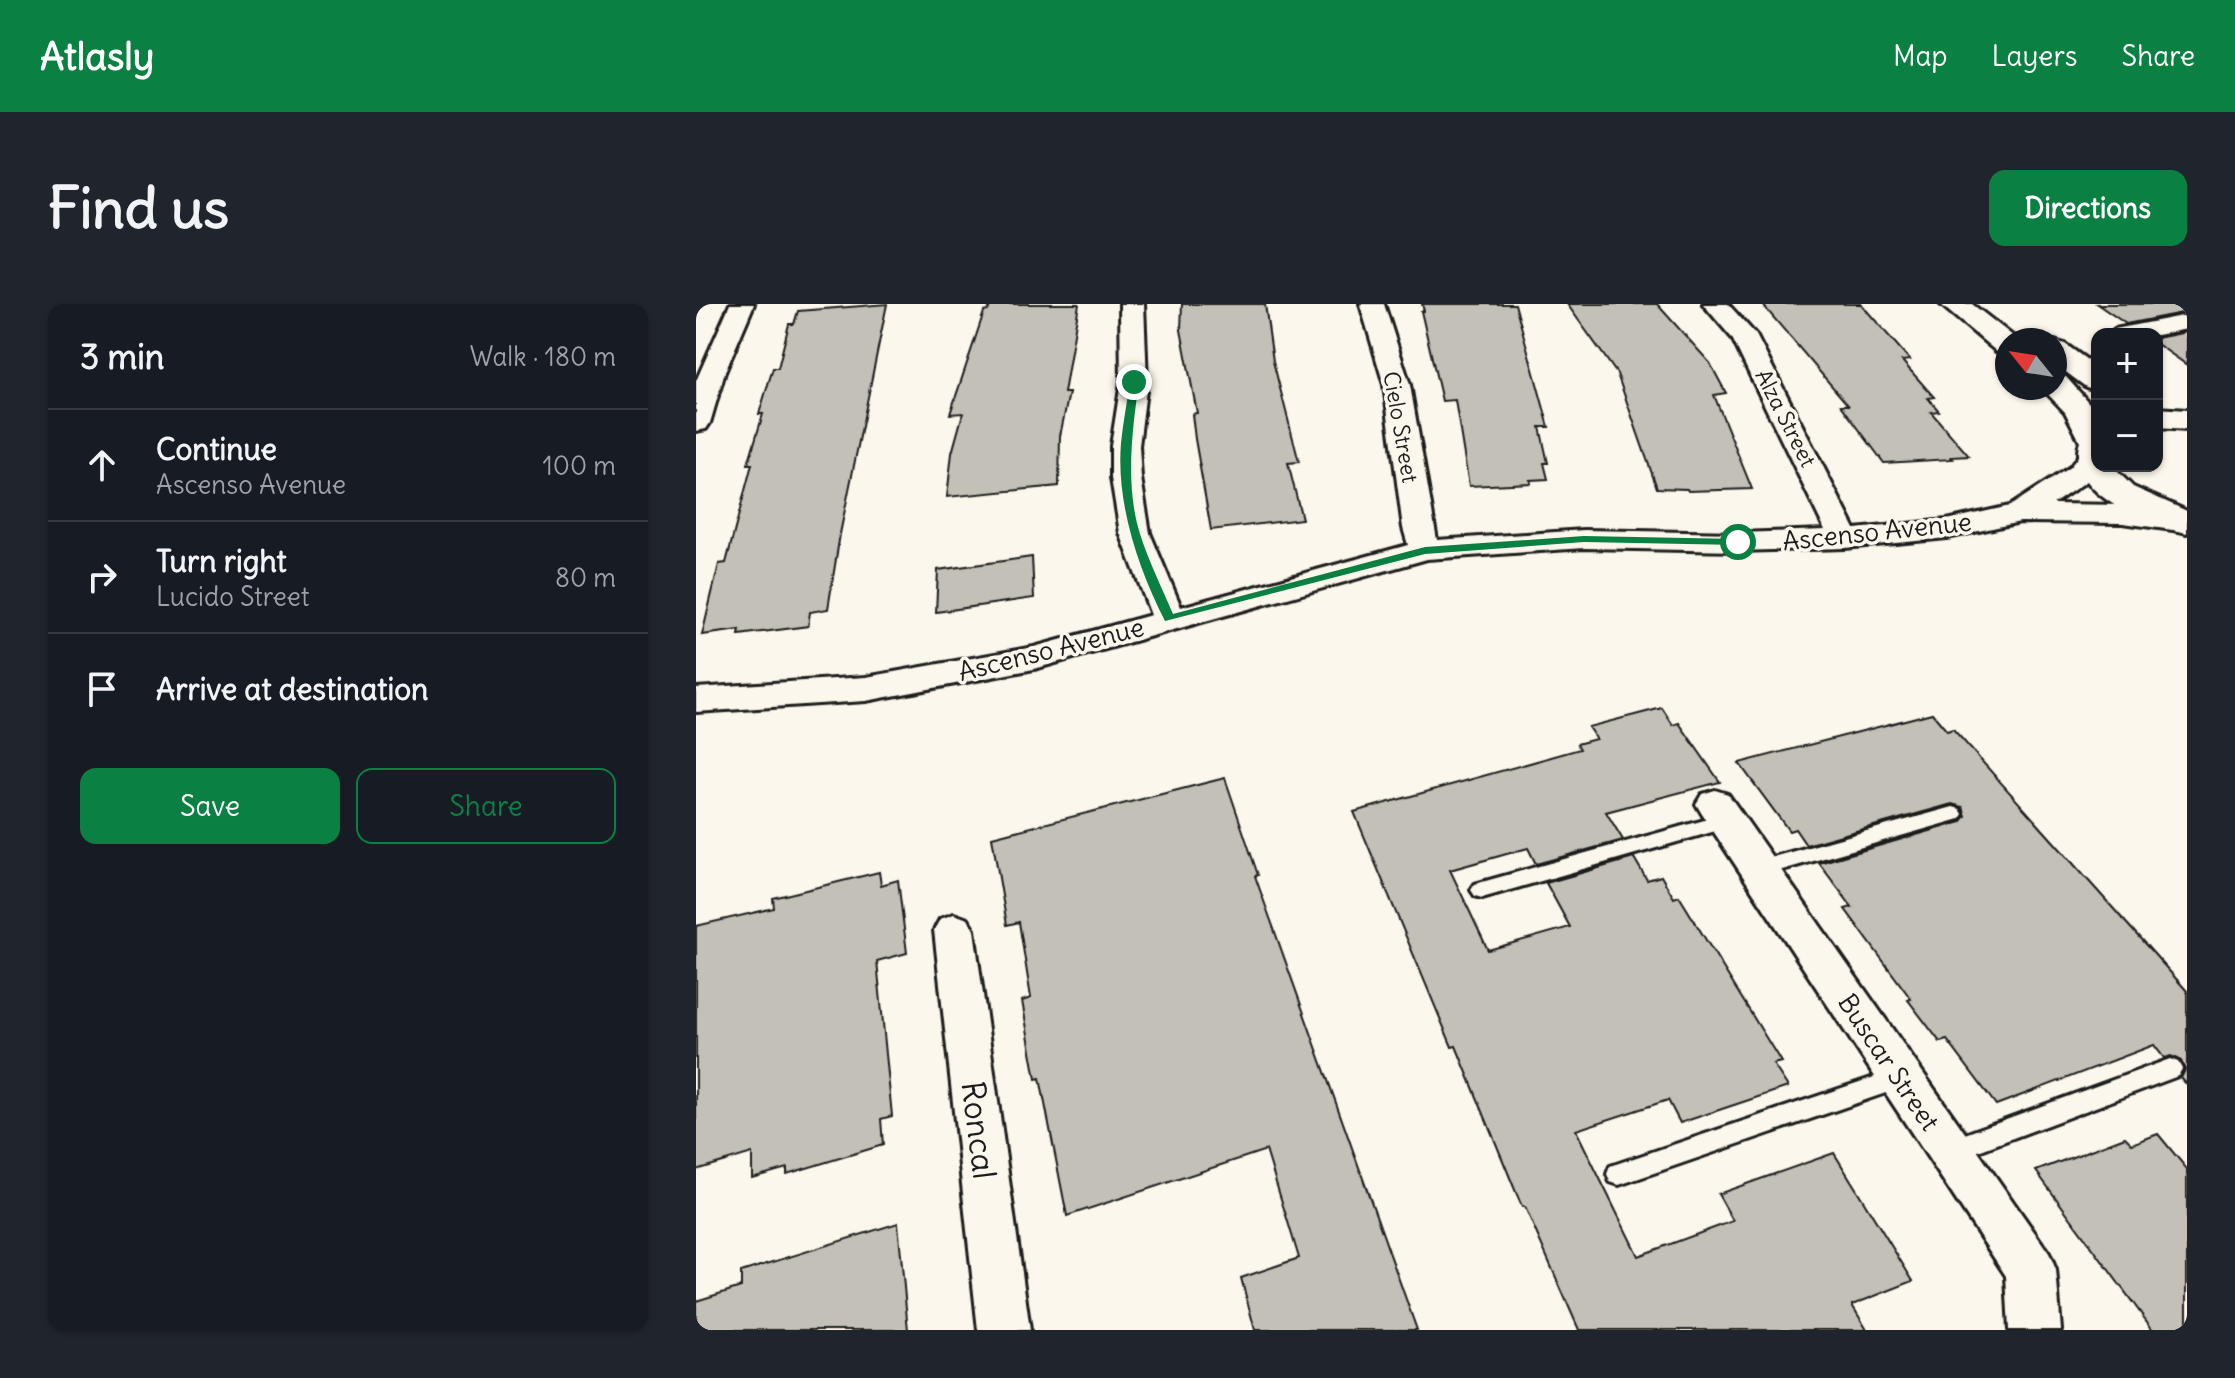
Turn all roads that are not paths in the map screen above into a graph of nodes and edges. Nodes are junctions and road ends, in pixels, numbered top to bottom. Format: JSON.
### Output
{"nodes":[{"id":1,"x":742,"y":304,"type":"edge"},
{"id":2,"x":1132,"y":304,"type":"edge"},
{"id":3,"x":1372,"y":304,"type":"edge"},
{"id":4,"x":1715,"y":304,"type":"edge"},
{"id":5,"x":1954,"y":304,"type":"edge"},
{"id":6,"x":1993,"y":304,"type":"edge"},
{"id":7,"x":2187,"y":322,"type":"edge"},
{"id":8,"x":2025,"y":328,"type":"edge"},
{"id":9,"x":2156,"y":328,"type":"edge"},
{"id":10,"x":1995,"y":336,"type":"edge"},
{"id":11,"x":2067,"y":359,"type":"edge"},
{"id":12,"x":2091,"y":377,"type":"edge"},
{"id":13,"x":2067,"y":396,"type":"edge"},
{"id":14,"x":696,"y":423,"type":"edge"},
{"id":15,"x":2091,"y":436,"type":"edge"},
{"id":16,"x":2091,"y":452,"type":"edge"},
{"id":17,"x":2099,"y":472,"type":"edge"},
{"id":18,"x":2020,"y":513,"type":"junction"},
{"id":19,"x":2187,"y":523,"type":"edge"},
{"id":20,"x":1845,"y":539,"type":"junction"},
{"id":21,"x":1425,"y":550,"type":"junction"},
{"id":22,"x":1169,"y":619,"type":"junction"},
{"id":23,"x":696,"y":700,"type":"edge"},
{"id":24,"x":1720,"y":812,"type":"joint"},
{"id":25,"x":1953,"y":814,"type":"dead end"},
{"id":26,"x":1758,"y":869,"type":"junction"},
{"id":27,"x":1482,"y":890,"type":"dead end"},
{"id":28,"x":954,"y":930,"type":"dead end"},
{"id":29,"x":2170,"y":1069,"type":"dead end"},
{"id":30,"x":1901,"y":1078,"type":"junction"},
{"id":31,"x":1949,"y":1151,"type":"junction"},
{"id":32,"x":1619,"y":1174,"type":"dead end"},
{"id":33,"x":1004,"y":1330,"type":"edge"},
{"id":34,"x":2035,"y":1330,"type":"edge"}],
"edges":[{"from":1,"to":14,"type":"street"},
{"from":2,"to":22,"type":"street"},
{"from":3,"to":21,"type":"street","name":"Cielo Street"},
{"from":4,"to":20,"type":"street","name":"Alza Street"},
{"from":5,"to":10,"type":"street"},
{"from":6,"to":8,"type":"street"},
{"from":7,"to":9,"type":"street"},
{"from":11,"to":12,"type":"street"},
{"from":13,"to":15,"type":"street"},
{"from":16,"to":18,"type":"street","name":"Ascenso Avenue"},
{"from":17,"to":19,"type":"street","name":"Ascenso Avenue"},
{"from":18,"to":19,"type":"street","name":"Ascenso Avenue"},
{"from":18,"to":20,"type":"street","name":"Ascenso Avenue"},
{"from":20,"to":21,"type":"street","name":"Ascenso Avenue"},
{"from":21,"to":22,"type":"street","name":"Ascenso Avenue"},
{"from":22,"to":23,"type":"street","name":"Ascenso Avenue"},
{"from":24,"to":26,"type":"street","name":"Buscar Street"},
{"from":24,"to":27,"type":"lane"},
{"from":25,"to":26,"type":"lane"},
{"from":26,"to":30,"type":"street","name":"Buscar Street"},
{"from":28,"to":33,"type":"street","name":"Roncal"},
{"from":29,"to":31,"type":"lane"},
{"from":30,"to":31,"type":"street","name":"Buscar Street"},
{"from":30,"to":32,"type":"lane"},
{"from":31,"to":34,"type":"street","name":"Buscar Street"}]}
